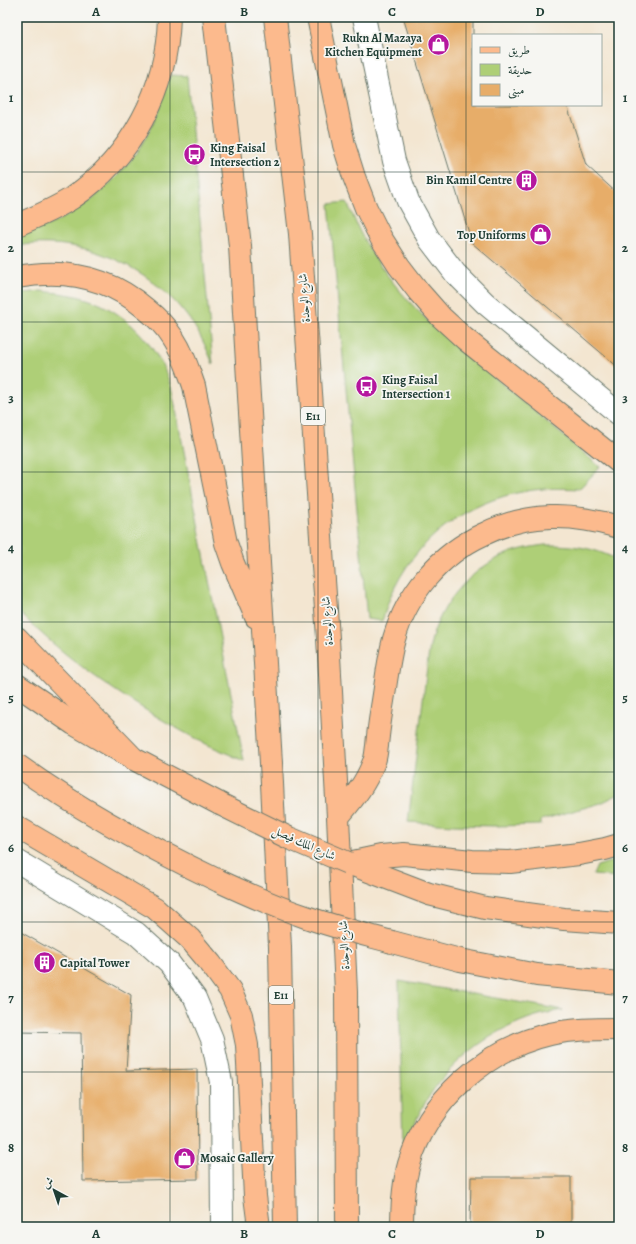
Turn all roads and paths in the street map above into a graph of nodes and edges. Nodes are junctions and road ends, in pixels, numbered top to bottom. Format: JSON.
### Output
{"nodes":[{"id":1,"x":169,"y":17,"type":"edge"},
{"id":2,"x":214,"y":17,"type":"edge"},
{"id":3,"x":275,"y":17,"type":"edge"},
{"id":4,"x":318,"y":17,"type":"edge"},
{"id":5,"x":364,"y":17,"type":"edge"},
{"id":6,"x":17,"y":225,"type":"edge"},
{"id":7,"x":17,"y":276,"type":"edge"},
{"id":8,"x":619,"y":414,"type":"edge"},
{"id":9,"x":619,"y":462,"type":"edge"},
{"id":10,"x":619,"y":527,"type":"edge"},
{"id":11,"x":263,"y":633,"type":"junction"},
{"id":12,"x":17,"y":638,"type":"edge"},
{"id":13,"x":17,"y":685,"type":"edge"},
{"id":14,"x":134,"y":758,"type":"junction"},
{"id":15,"x":17,"y":765,"type":"edge"},
{"id":16,"x":338,"y":817,"type":"junction"},
{"id":17,"x":17,"y":827,"type":"edge"},
{"id":18,"x":619,"y":845,"type":"edge"},
{"id":19,"x":17,"y":861,"type":"edge"},
{"id":20,"x":348,"y":863,"type":"junction"},
{"id":21,"x":619,"y":923,"type":"edge"},
{"id":22,"x":619,"y":983,"type":"edge"},
{"id":23,"x":619,"y":1029,"type":"edge"},
{"id":24,"x":222,"y":1227,"type":"edge"},
{"id":25,"x":259,"y":1227,"type":"edge"},
{"id":26,"x":285,"y":1227,"type":"edge"},
{"id":27,"x":347,"y":1227,"type":"edge"},
{"id":28,"x":402,"y":1227,"type":"edge"}],
"edges":[{"from":1,"to":6,"type":"main road"},
{"from":2,"to":11,"type":"main road","number":"E11"},
{"from":3,"to":16,"type":"main road","name":"شارع الوحدة","number":"E11"},
{"from":4,"to":9,"type":"main road"},
{"from":5,"to":8,"type":"street"},
{"from":7,"to":11,"type":"main road"},
{"from":10,"to":16,"type":"main road"},
{"from":11,"to":26,"type":"main road","number":"E11"},
{"from":12,"to":14,"type":"main road"},
{"from":13,"to":14,"type":"main road","name":"شارع الملك فيصل"},
{"from":14,"to":20,"type":"main road","name":"شارع الملك فيصل","bridge":true},
{"from":15,"to":22,"type":"main road","bridge":true},
{"from":16,"to":27,"type":"main road","name":"شارع الوحدة","number":"E11"},
{"from":17,"to":25,"type":"main road"},
{"from":18,"to":20,"type":"main road"},
{"from":19,"to":24,"type":"street"},
{"from":20,"to":21,"type":"main road","name":"شارع الملك فيصل"},
{"from":23,"to":28,"type":"main road"}]}
